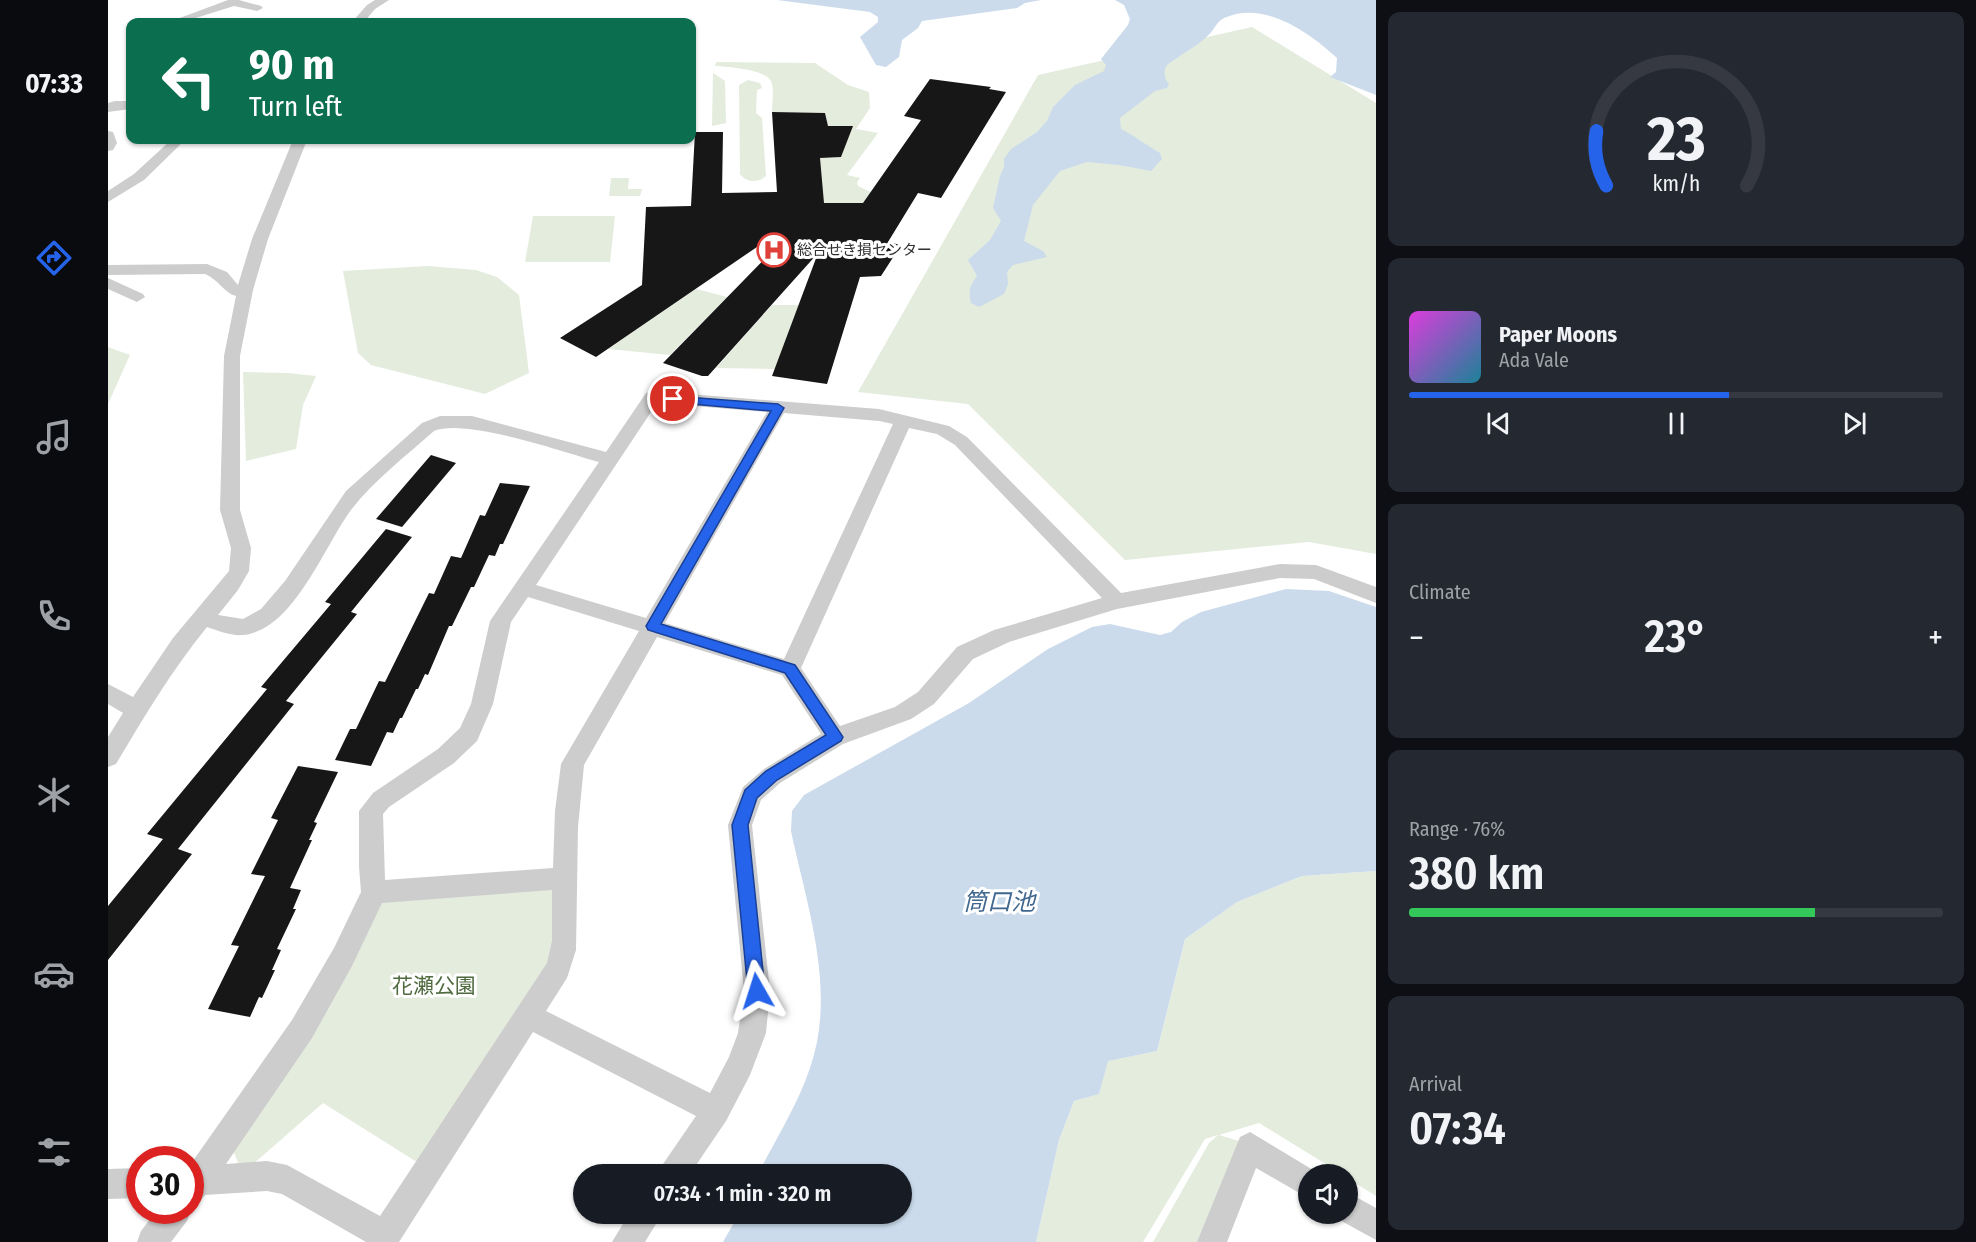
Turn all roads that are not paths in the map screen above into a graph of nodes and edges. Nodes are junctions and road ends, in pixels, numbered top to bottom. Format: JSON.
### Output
{"nodes":[{"id":1,"x":383,"y":0,"type":"edge"},
{"id":2,"x":258,"y":4,"type":"edge"},
{"id":3,"x":186,"y":18,"type":"edge"},
{"id":4,"x":251,"y":18,"type":"edge"},
{"id":5,"x":362,"y":18,"type":"edge"},
{"id":6,"x":126,"y":105,"type":"edge"},
{"id":7,"x":108,"y":108,"type":"edge"},
{"id":8,"x":108,"y":135,"type":"edge"},
{"id":9,"x":174,"y":144,"type":"edge"},
{"id":10,"x":298,"y":144,"type":"edge"},
{"id":11,"x":108,"y":147,"type":"edge"},
{"id":12,"x":108,"y":198,"type":"edge"},
{"id":13,"x":108,"y":270,"type":"edge"},
{"id":14,"x":108,"y":283,"type":"edge"},
{"id":15,"x":245,"y":290,"type":"junction"},
{"id":16,"x":137,"y":297,"type":"dead end"},
{"id":17,"x":778,"y":408,"type":"junction"},
{"id":18,"x":904,"y":420,"type":"junction"},
{"id":19,"x":610,"y":459,"type":"junction"},
{"id":20,"x":522,"y":588,"type":"junction"},
{"id":21,"x":1376,"y":595,"type":"edge"},
{"id":22,"x":1117,"y":601,"type":"junction"},
{"id":23,"x":203,"y":618,"type":"junction"},
{"id":24,"x":653,"y":626,"type":"junction"},
{"id":25,"x":790,"y":669,"type":"junction"},
{"id":26,"x":108,"y":693,"type":"edge"},
{"id":27,"x":137,"y":710,"type":"junction"},
{"id":28,"x":835,"y":737,"type":"junction"},
{"id":29,"x":108,"y":758,"type":"edge"},
{"id":30,"x":565,"y":878,"type":"junction"},
{"id":31,"x":374,"y":892,"type":"junction"},
{"id":32,"x":529,"y":1016,"type":"junction"},
{"id":33,"x":716,"y":1112,"type":"junction"},
{"id":34,"x":680,"y":1164,"type":"edge"},
{"id":35,"x":204,"y":1168,"type":"edge"},
{"id":36,"x":1298,"y":1177,"type":"edge"},
{"id":37,"x":126,"y":1183,"type":"edge"},
{"id":38,"x":204,"y":1183,"type":"edge"},
{"id":39,"x":108,"y":1184,"type":"edge"},
{"id":40,"x":1358,"y":1214,"type":"edge"},
{"id":41,"x":166,"y":1224,"type":"edge"},
{"id":42,"x":639,"y":1224,"type":"edge"},
{"id":43,"x":1376,"y":1225,"type":"edge"},
{"id":44,"x":383,"y":1239,"type":"edge"},
{"id":45,"x":152,"y":1242,"type":"edge"},
{"id":46,"x":627,"y":1242,"type":"edge"},
{"id":47,"x":1212,"y":1242,"type":"edge"}],
"edges":[{"from":1,"to":5,"type":"street"},
{"from":2,"to":3,"type":"street"},
{"from":2,"to":4,"type":"street"},
{"from":6,"to":7,"type":"street"},
{"from":8,"to":11,"type":"street"},
{"from":9,"to":12,"type":"street"},
{"from":10,"to":15,"type":"street"},
{"from":13,"to":15,"type":"street"},
{"from":14,"to":16,"type":"street"},
{"from":15,"to":23,"type":"street"},
{"from":17,"to":18,"type":"street"},
{"from":17,"to":19,"type":"street"},
{"from":17,"to":24,"type":"street"},
{"from":18,"to":22,"type":"street"},
{"from":18,"to":25,"type":"street"},
{"from":19,"to":20,"type":"street"},
{"from":19,"to":23,"type":"street"},
{"from":20,"to":24,"type":"street"},
{"from":20,"to":31,"type":"street"},
{"from":21,"to":22,"type":"street"},
{"from":22,"to":28,"type":"street"},
{"from":23,"to":27,"type":"street"},
{"from":24,"to":25,"type":"street"},
{"from":24,"to":30,"type":"street"},
{"from":25,"to":28,"type":"street"},
{"from":26,"to":27,"type":"street"},
{"from":27,"to":29,"type":"street"},
{"from":28,"to":33,"type":"street"},
{"from":30,"to":31,"type":"street"},
{"from":30,"to":32,"type":"street"},
{"from":31,"to":35,"type":"street"},
{"from":32,"to":33,"type":"street"},
{"from":32,"to":44,"type":"street"},
{"from":33,"to":34,"type":"street"},
{"from":36,"to":47,"type":"street"},
{"from":37,"to":39,"type":"street"},
{"from":38,"to":44,"type":"street"},
{"from":40,"to":43,"type":"street"},
{"from":41,"to":45,"type":"street"},
{"from":42,"to":46,"type":"street"}]}
